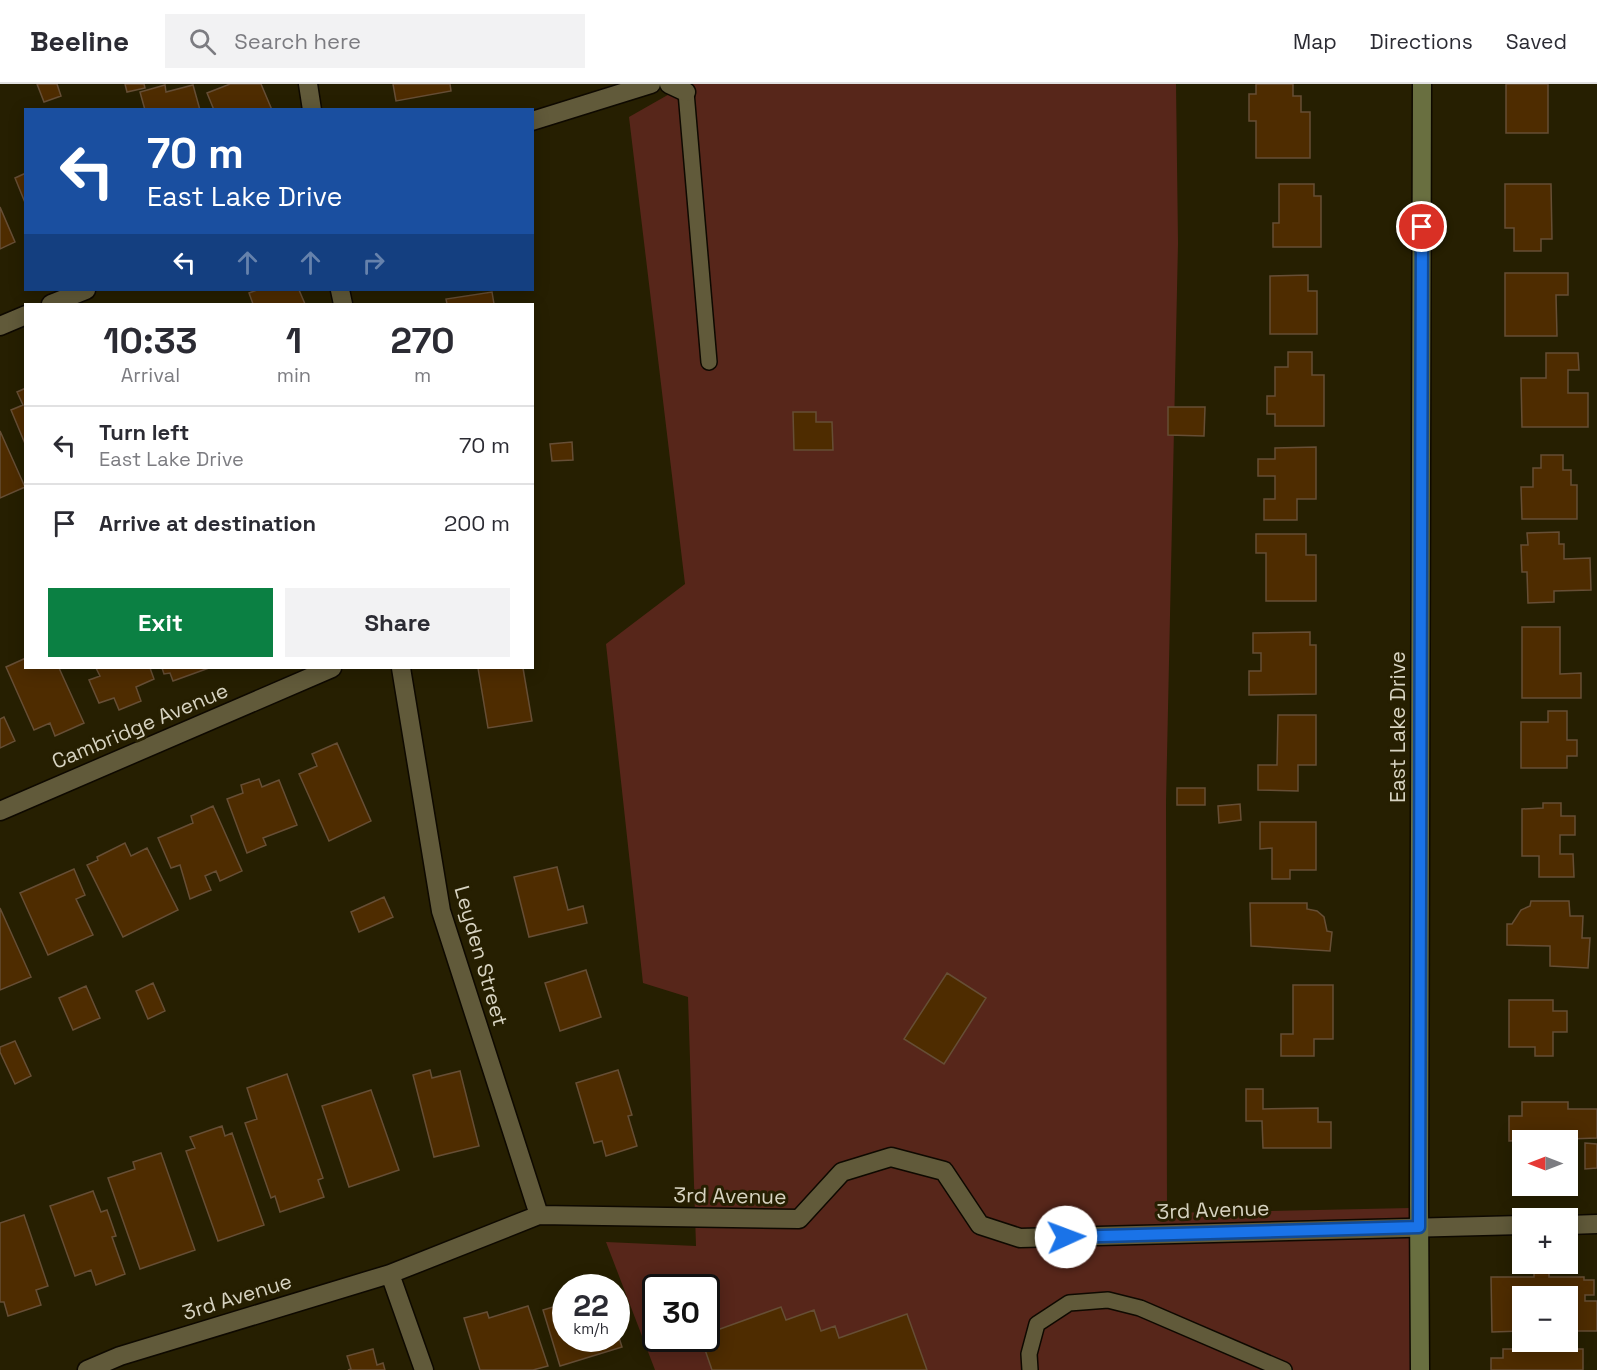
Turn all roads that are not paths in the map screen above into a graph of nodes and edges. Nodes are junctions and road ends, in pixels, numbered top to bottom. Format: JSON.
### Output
{"nodes":[{"id":1,"x":308,"y":84,"type":"edge"},
{"id":2,"x":651,"y":84,"type":"edge"},
{"id":3,"x":669,"y":84,"type":"edge"},
{"id":4,"x":1422,"y":84,"type":"edge"},
{"id":5,"x":686,"y":92,"type":"joint"},
{"id":6,"x":312,"y":108,"type":"edge"},
{"id":7,"x":534,"y":120,"type":"edge"},
{"id":8,"x":84,"y":291,"type":"edge"},
{"id":9,"x":54,"y":303,"type":"edge"},
{"id":10,"x":24,"y":316,"type":"edge"},
{"id":11,"x":0,"y":326,"type":"edge"},
{"id":12,"x":709,"y":362,"type":"dead end"},
{"id":13,"x":330,"y":669,"type":"edge"},
{"id":14,"x":401,"y":669,"type":"edge"},
{"id":15,"x":0,"y":811,"type":"edge"},
{"id":16,"x":539,"y":1215,"type":"junction"},
{"id":17,"x":1597,"y":1224,"type":"edge"},
{"id":18,"x":1512,"y":1225,"type":"edge"},
{"id":19,"x":1578,"y":1225,"type":"edge"},
{"id":20,"x":1419,"y":1227,"type":"junction"},
{"id":21,"x":390,"y":1274,"type":"junction"},
{"id":22,"x":87,"y":1370,"type":"edge"},
{"id":23,"x":424,"y":1370,"type":"edge"},
{"id":24,"x":1030,"y":1370,"type":"edge"},
{"id":25,"x":1284,"y":1370,"type":"edge"},
{"id":26,"x":1420,"y":1370,"type":"edge"}],
"edges":[{"from":1,"to":6,"type":"street"},
{"from":2,"to":7,"type":"street"},
{"from":3,"to":5,"type":"street"},
{"from":4,"to":20,"type":"street","name":"East Lake Drive"},
{"from":5,"to":12,"type":"lane"},
{"from":8,"to":9,"type":"street"},
{"from":10,"to":11,"type":"street"},
{"from":13,"to":15,"type":"street","name":"Cambridge Avenue"},
{"from":14,"to":16,"type":"street","name":"Leyden Street"},
{"from":16,"to":20,"type":"street","name":"3rd Avenue"},
{"from":16,"to":21,"type":"street","name":"3rd Avenue"},
{"from":17,"to":19,"type":"street"},
{"from":18,"to":20,"type":"street","name":"3rd Avenue"},
{"from":20,"to":26,"type":"street","name":"East Lake Drive"},
{"from":21,"to":22,"type":"street","name":"3rd Avenue"},
{"from":21,"to":23,"type":"street"},
{"from":24,"to":25,"type":"lane"}]}
